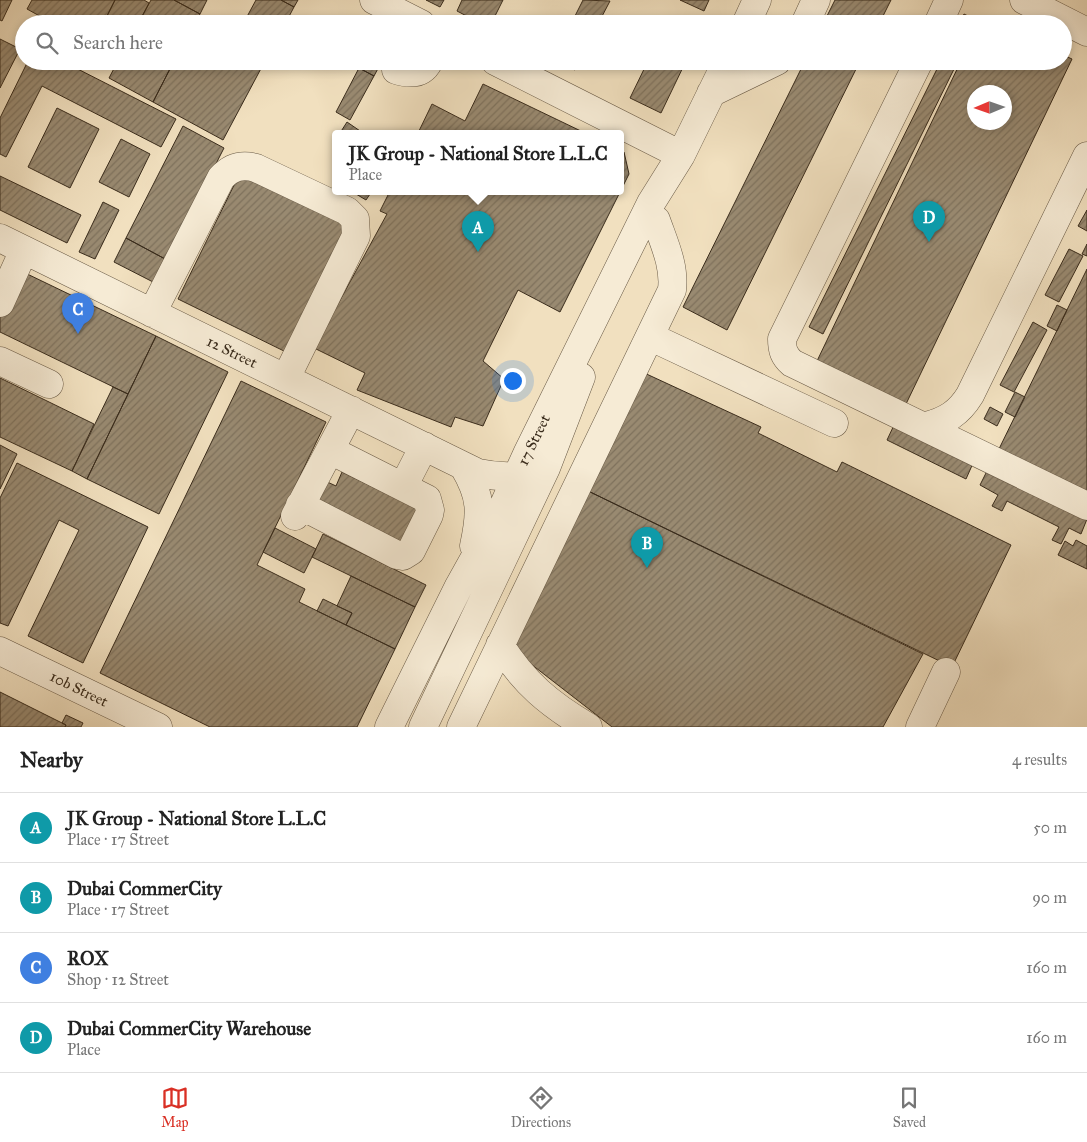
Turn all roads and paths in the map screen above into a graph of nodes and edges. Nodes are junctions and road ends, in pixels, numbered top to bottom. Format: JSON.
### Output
{"nodes":[{"id":1,"x":374,"y":0,"type":"edge"},
{"id":2,"x":757,"y":0,"type":"edge"},
{"id":3,"x":816,"y":0,"type":"edge"},
{"id":4,"x":949,"y":0,"type":"edge"},
{"id":5,"x":1024,"y":0,"type":"edge"},
{"id":6,"x":403,"y":15,"type":"edge"},
{"id":7,"x":750,"y":15,"type":"edge"},
{"id":8,"x":809,"y":15,"type":"edge"},
{"id":9,"x":942,"y":15,"type":"edge"},
{"id":10,"x":1054,"y":15,"type":"edge"},
{"id":11,"x":1072,"y":24,"type":"edge"},
{"id":12,"x":1087,"y":32,"type":"edge"},
{"id":13,"x":396,"y":70,"type":"dead end"},
{"id":14,"x":420,"y":70,"type":"edge"},
{"id":15,"x":513,"y":70,"type":"edge"},
{"id":16,"x":723,"y":70,"type":"edge"},
{"id":17,"x":759,"y":70,"type":"edge"},
{"id":18,"x":915,"y":70,"type":"edge"},
{"id":19,"x":712,"y":93,"type":"junction"},
{"id":20,"x":681,"y":155,"type":"junction"},
{"id":21,"x":1087,"y":156,"type":"edge"},
{"id":22,"x":656,"y":220,"type":"junction"},
{"id":23,"x":0,"y":238,"type":"edge"},
{"id":24,"x":24,"y":250,"type":"junction"},
{"id":25,"x":0,"y":303,"type":"edge"},
{"id":26,"x":152,"y":313,"type":"junction"},
{"id":27,"x":651,"y":337,"type":"junction"},
{"id":28,"x":0,"y":361,"type":"edge"},
{"id":29,"x":286,"y":378,"type":"junction"},
{"id":30,"x":49,"y":384,"type":"dead end"},
{"id":31,"x":351,"y":410,"type":"junction"},
{"id":32,"x":834,"y":423,"type":"dead end"},
{"id":33,"x":926,"y":426,"type":"junction"},
{"id":34,"x":424,"y":446,"type":"junction"},
{"id":35,"x":330,"y":450,"type":"junction"},
{"id":36,"x":464,"y":467,"type":"junction"},
{"id":37,"x":546,"y":468,"type":"junction"},
{"id":38,"x":516,"y":477,"type":"junction"},
{"id":39,"x":404,"y":485,"type":"junction"},
{"id":40,"x":1087,"y":506,"type":"edge"},
{"id":41,"x":469,"y":568,"type":"junction"},
{"id":42,"x":500,"y":645,"type":"junction"},
{"id":43,"x":0,"y":651,"type":"edge"},
{"id":44,"x":946,"y":672,"type":"dead end"},
{"id":45,"x":158,"y":727,"type":"edge"},
{"id":46,"x":389,"y":727,"type":"edge"},
{"id":47,"x":424,"y":727,"type":"edge"},
{"id":48,"x":464,"y":727,"type":"edge"},
{"id":49,"x":588,"y":727,"type":"edge"},
{"id":50,"x":920,"y":727,"type":"edge"}],
"edges":[{"from":1,"to":6,"type":"street"},
{"from":2,"to":7,"type":"street"},
{"from":3,"to":8,"type":"street"},
{"from":4,"to":9,"type":"street"},
{"from":5,"to":10,"type":"street"},
{"from":11,"to":12,"type":"street"},
{"from":13,"to":14,"type":"street"},
{"from":15,"to":20,"type":"street"},
{"from":16,"to":19,"type":"street","name":"17 Street"},
{"from":17,"to":19,"type":"street"},
{"from":18,"to":33,"type":"street"},
{"from":19,"to":20,"type":"street","name":"17 Street"},
{"from":20,"to":22,"type":"street","name":"17 Street"},
{"from":20,"to":38,"type":"street","name":"17 Street"},
{"from":21,"to":33,"type":"street"},
{"from":22,"to":27,"type":"street"},
{"from":22,"to":37,"type":"street","name":"17 Street"},
{"from":23,"to":24,"type":"street","name":"12 Street"},
{"from":24,"to":25,"type":"street"},
{"from":24,"to":26,"type":"street","name":"12 Street"},
{"from":26,"to":29,"type":"street","name":"12 Street"},
{"from":26,"to":29,"type":"street"},
{"from":27,"to":32,"type":"street"},
{"from":27,"to":42,"type":"street"},
{"from":28,"to":30,"type":"street"},
{"from":29,"to":31,"type":"street","name":"12 Street"},
{"from":31,"to":34,"type":"street","name":"12 Street"},
{"from":31,"to":35,"type":"street"},
{"from":33,"to":40,"type":"street"},
{"from":34,"to":36,"type":"street","name":"12 Street"},
{"from":34,"to":39,"type":"street"},
{"from":35,"to":39,"type":"street"},
{"from":35,"to":39,"type":"street"},
{"from":36,"to":38,"type":"street","name":"12 Street"},
{"from":36,"to":41,"type":"street"},
{"from":37,"to":38,"type":"street","name":"12 Street"},
{"from":37,"to":47,"type":"street","name":"17 Street"},
{"from":38,"to":41,"type":"street","name":"17 Street"},
{"from":41,"to":46,"type":"street","name":"17 Street"},
{"from":42,"to":48,"type":"street"},
{"from":42,"to":49,"type":"street"},
{"from":43,"to":45,"type":"street","name":"10b Street"},
{"from":44,"to":50,"type":"street"}]}
